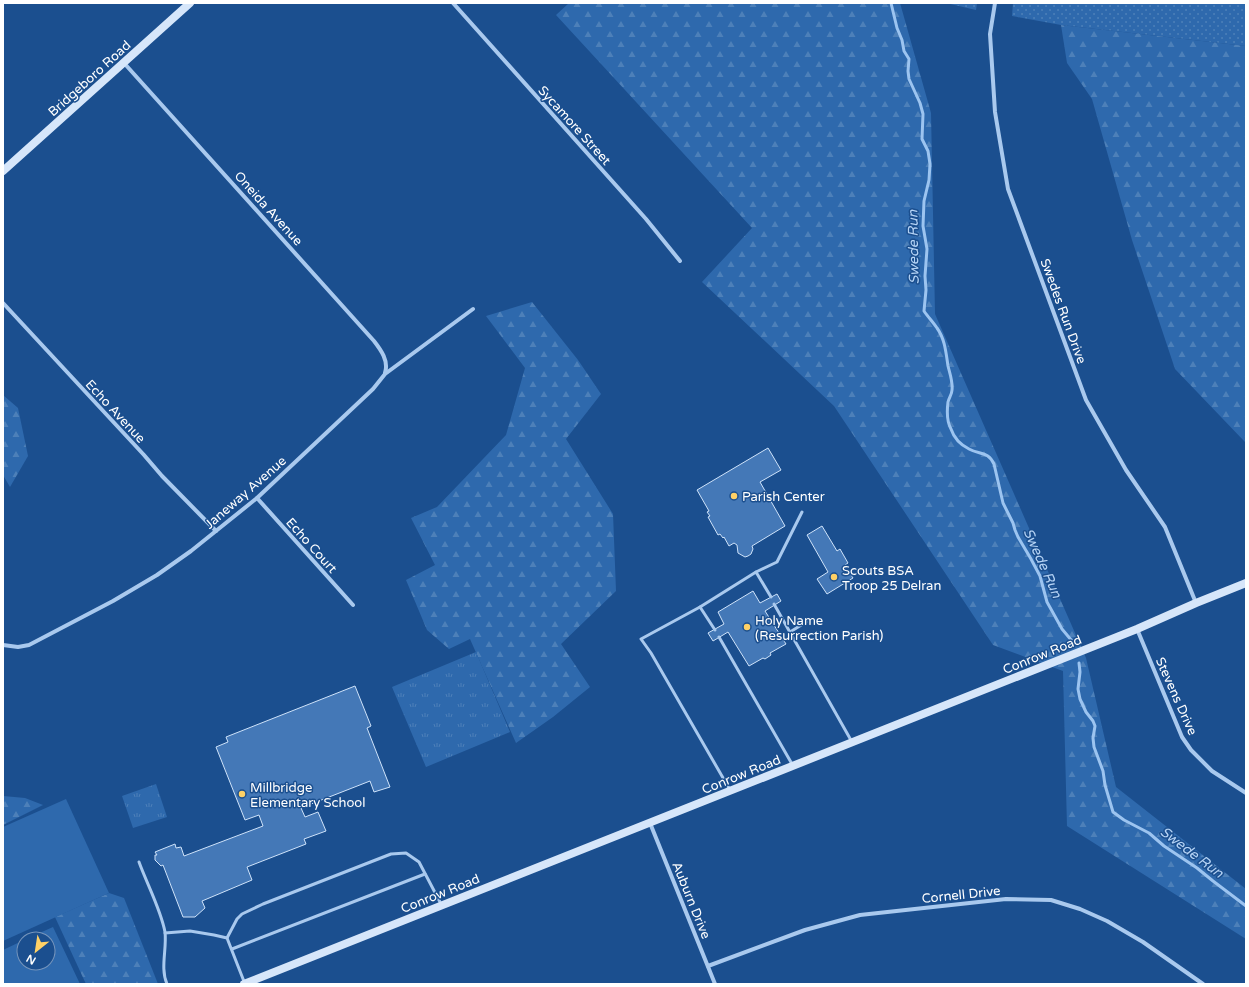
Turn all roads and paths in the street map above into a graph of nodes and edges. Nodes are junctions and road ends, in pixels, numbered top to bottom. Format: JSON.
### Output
{"nodes":[{"id":1,"x":190,"y":3,"type":"edge"},
{"id":2,"x":453,"y":3,"type":"edge"},
{"id":3,"x":995,"y":3,"type":"edge"},
{"id":4,"x":124,"y":63,"type":"junction"},
{"id":5,"x":3,"y":171,"type":"edge"},
{"id":6,"x":680,"y":261,"type":"dead end"},
{"id":7,"x":3,"y":303,"type":"edge"},
{"id":8,"x":473,"y":309,"type":"dead end"},
{"id":9,"x":385,"y":374,"type":"junction"},
{"id":10,"x":257,"y":498,"type":"junction"},
{"id":11,"x":802,"y":512,"type":"dead end"},
{"id":12,"x":216,"y":531,"type":"junction"},
{"id":13,"x":756,"y":572,"type":"junction"},
{"id":14,"x":1246,"y":583,"type":"edge"},
{"id":15,"x":770,"y":597,"type":"dead end"},
{"id":16,"x":1196,"y":603,"type":"junction"},
{"id":17,"x":774,"y":604,"type":"dead end"},
{"id":18,"x":353,"y":605,"type":"dead end"},
{"id":19,"x":700,"y":607,"type":"junction"},
{"id":20,"x":811,"y":619,"type":"dead end"},
{"id":21,"x":1137,"y":629,"type":"junction"},
{"id":22,"x":715,"y":630,"type":"dead end"},
{"id":23,"x":790,"y":632,"type":"junction"},
{"id":24,"x":719,"y":637,"type":"dead end"},
{"id":25,"x":3,"y":645,"type":"edge"},
{"id":26,"x":853,"y":742,"type":"junction"},
{"id":27,"x":793,"y":766,"type":"junction"},
{"id":28,"x":730,"y":791,"type":"junction"},
{"id":29,"x":1246,"y":792,"type":"edge"},
{"id":30,"x":650,"y":823,"type":"junction"},
{"id":31,"x":139,"y":862,"type":"dead end"},
{"id":32,"x":426,"y":874,"type":"junction"},
{"id":33,"x":441,"y":906,"type":"junction"},
{"id":34,"x":165,"y":933,"type":"junction"},
{"id":35,"x":227,"y":938,"type":"junction"},
{"id":36,"x":232,"y":950,"type":"junction"},
{"id":37,"x":708,"y":966,"type":"junction"},
{"id":38,"x":167,"y":984,"type":"edge"},
{"id":39,"x":244,"y":984,"type":"edge"},
{"id":40,"x":715,"y":984,"type":"edge"},
{"id":41,"x":1203,"y":984,"type":"edge"}],
"edges":[{"from":1,"to":4,"type":"street","name":"Bridgeboro Road"},
{"from":2,"to":6,"type":"street","name":"Sycamore Street"},
{"from":3,"to":16,"type":"street","name":"Swedes Run Drive"},
{"from":4,"to":5,"type":"street","name":"Bridgeboro Road"},
{"from":4,"to":9,"type":"street","name":"Oneida Avenue"},
{"from":7,"to":12,"type":"street","name":"Echo Avenue"},
{"from":8,"to":9,"type":"street","name":"Janeway Avenue"},
{"from":9,"to":10,"type":"street","name":"Janeway Avenue"},
{"from":10,"to":12,"type":"street","name":"Janeway Avenue"},
{"from":10,"to":18,"type":"street","name":"Echo Court"},
{"from":11,"to":13,"type":"lane"},
{"from":12,"to":25,"type":"street","name":"Janeway Avenue"},
{"from":13,"to":15,"type":"lane"},
{"from":13,"to":19,"type":"lane"},
{"from":14,"to":16,"type":"street","name":"Conrow Road"},
{"from":16,"to":21,"type":"street","name":"Conrow Road"},
{"from":17,"to":23,"type":"lane"},
{"from":19,"to":22,"type":"lane"},
{"from":19,"to":28,"type":"lane"},
{"from":20,"to":23,"type":"lane"},
{"from":21,"to":26,"type":"street","name":"Conrow Road"},
{"from":21,"to":29,"type":"street","name":"Stevens Drive"},
{"from":23,"to":26,"type":"lane"},
{"from":24,"to":27,"type":"lane"},
{"from":26,"to":27,"type":"street","name":"Conrow Road"},
{"from":27,"to":28,"type":"street","name":"Conrow Road"},
{"from":28,"to":30,"type":"street","name":"Conrow Road"},
{"from":30,"to":33,"type":"street","name":"Conrow Road"},
{"from":30,"to":37,"type":"street","name":"Auburn Drive"},
{"from":31,"to":34,"type":"lane"},
{"from":32,"to":33,"type":"lane"},
{"from":32,"to":35,"type":"lane"},
{"from":32,"to":36,"type":"lane"},
{"from":33,"to":39,"type":"street","name":"Conrow Road"},
{"from":34,"to":35,"type":"lane"},
{"from":34,"to":38,"type":"lane"},
{"from":35,"to":36,"type":"lane"},
{"from":36,"to":39,"type":"lane"},
{"from":37,"to":40,"type":"street","name":"Auburn Drive"},
{"from":37,"to":41,"type":"street","name":"Cornell Drive"}]}
